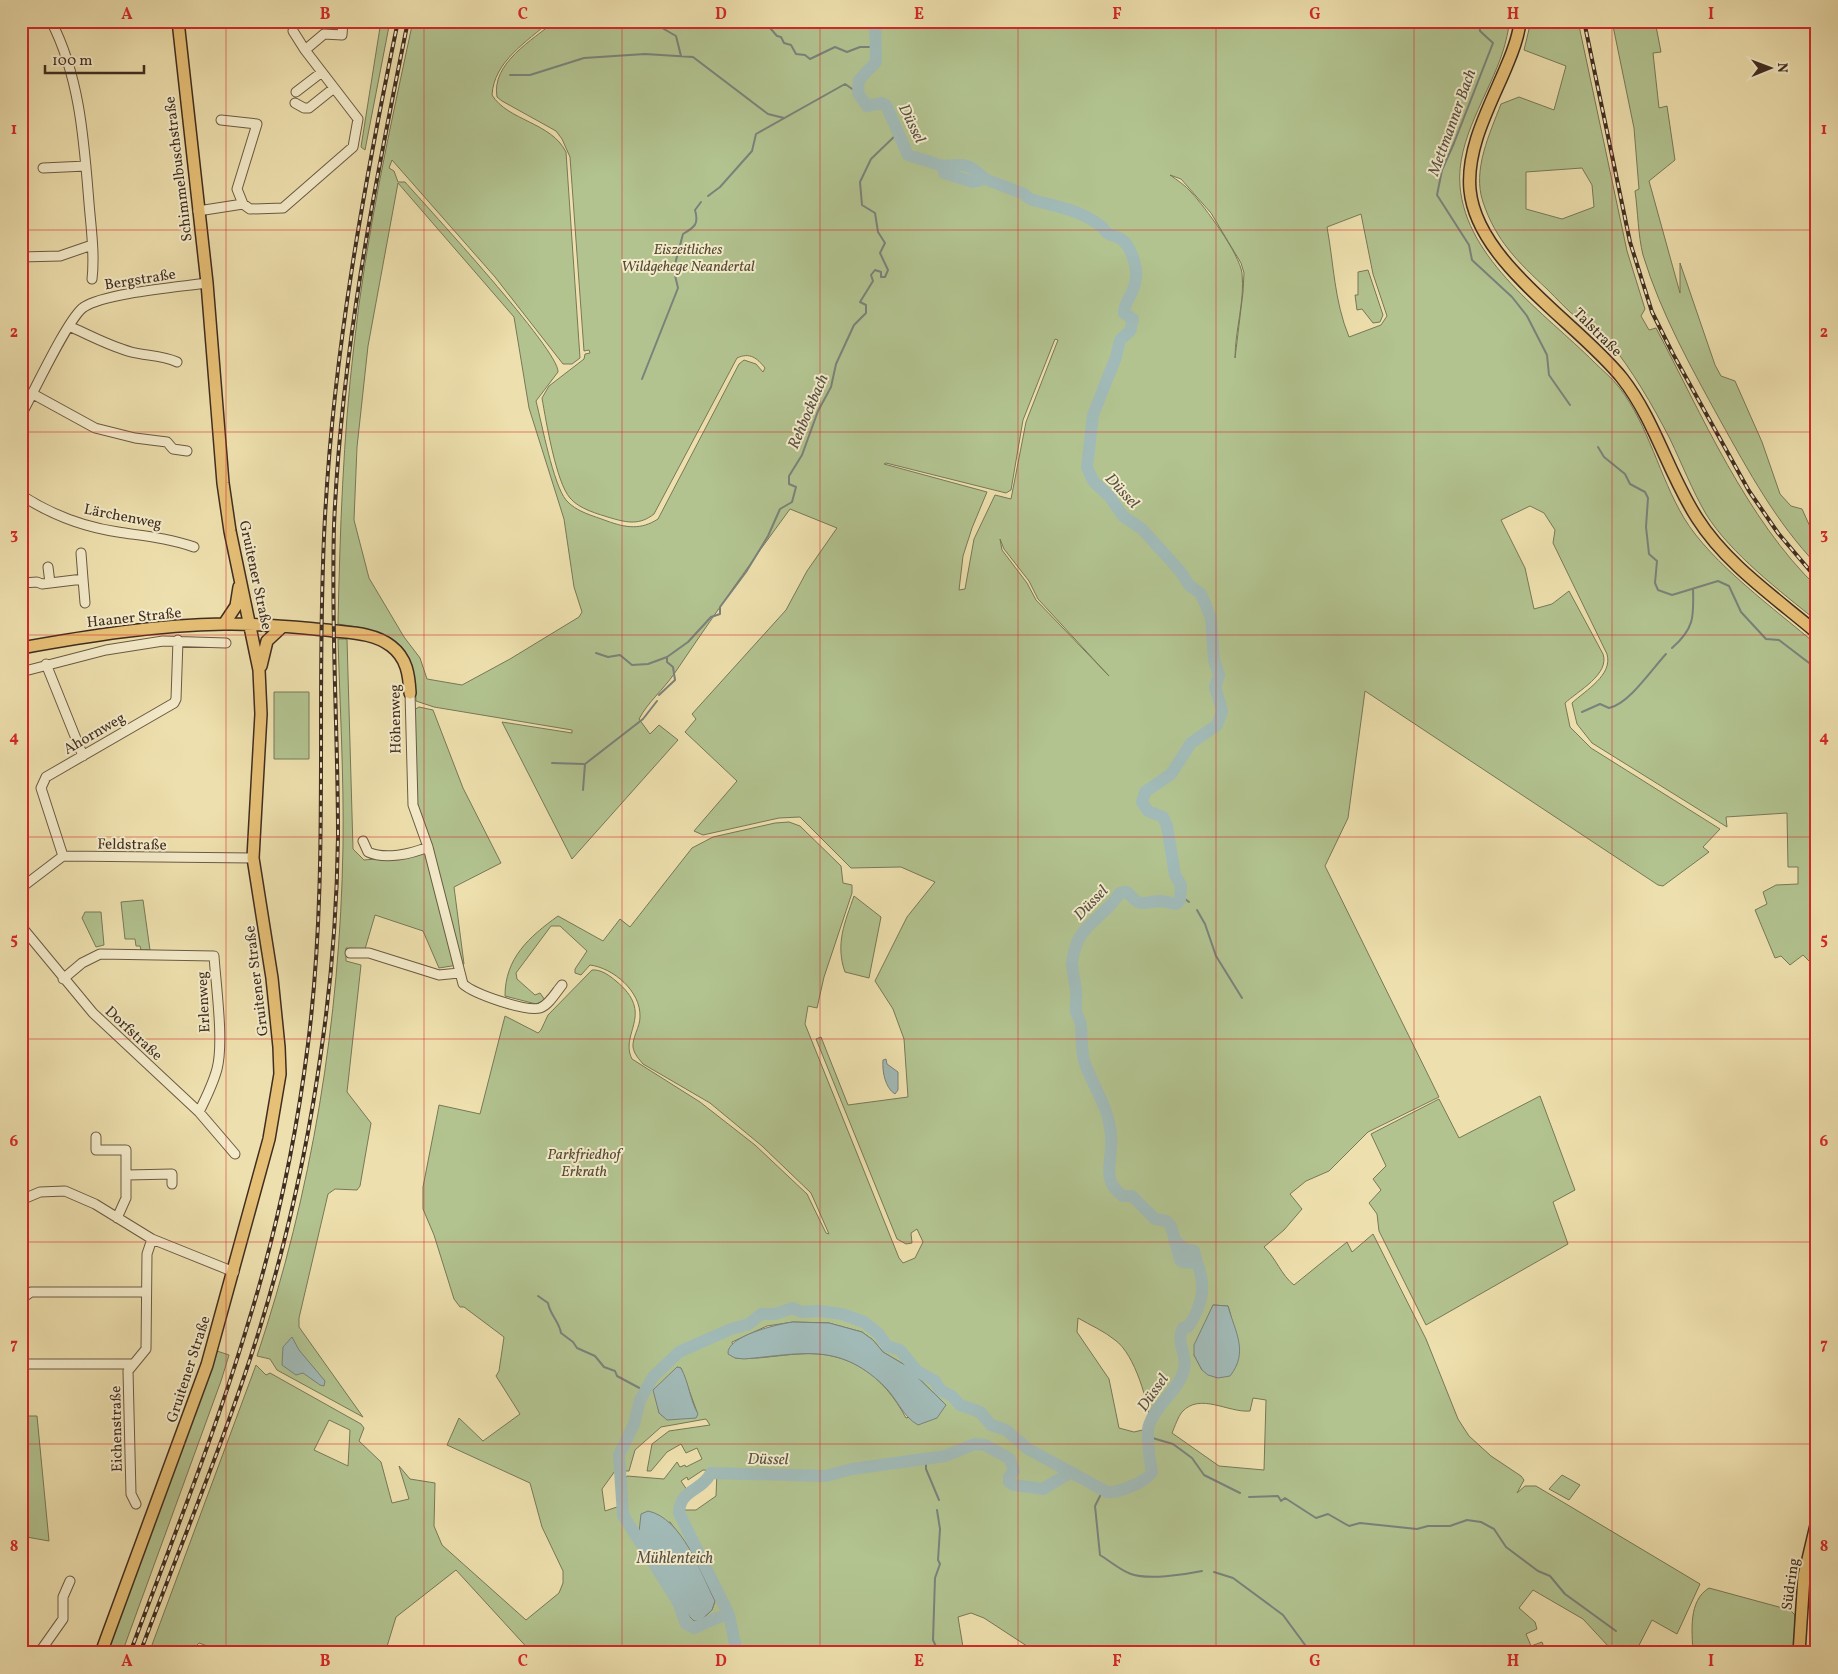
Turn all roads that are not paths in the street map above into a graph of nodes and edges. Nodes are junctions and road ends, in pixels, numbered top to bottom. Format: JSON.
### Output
{"nodes":[{"id":1,"x":51,"y":21,"type":"edge"},
{"id":2,"x":178,"y":21,"type":"edge"},
{"id":3,"x":343,"y":21,"type":"edge"},
{"id":4,"x":1520,"y":21,"type":"edge"},
{"id":5,"x":293,"y":31,"type":"dead end"},
{"id":6,"x":306,"y":50,"type":"junction"},
{"id":7,"x":322,"y":72,"type":"junction"},
{"id":8,"x":334,"y":88,"type":"junction"},
{"id":9,"x":296,"y":92,"type":"dead end"},
{"id":10,"x":295,"y":103,"type":"dead end"},
{"id":11,"x":222,"y":120,"type":"dead end"},
{"id":12,"x":86,"y":166,"type":"junction"},
{"id":13,"x":42,"y":168,"type":"dead end"},
{"id":14,"x":242,"y":204,"type":"junction"},
{"id":15,"x":198,"y":211,"type":"junction"},
{"id":16,"x":92,"y":244,"type":"junction"},
{"id":17,"x":21,"y":257,"type":"edge"},
{"id":18,"x":92,"y":279,"type":"dead end"},
{"id":19,"x":207,"y":283,"type":"junction"},
{"id":20,"x":69,"y":326,"type":"junction"},
{"id":21,"x":178,"y":362,"type":"dead end"},
{"id":22,"x":33,"y":394,"type":"junction"},
{"id":23,"x":21,"y":415,"type":"edge"},
{"id":24,"x":187,"y":451,"type":"dead end"},
{"id":25,"x":21,"y":495,"type":"edge"},
{"id":26,"x":194,"y":546,"type":"dead end"},
{"id":27,"x":81,"y":553,"type":"dead end"},
{"id":28,"x":48,"y":567,"type":"dead end"},
{"id":29,"x":83,"y":579,"type":"junction"},
{"id":30,"x":240,"y":581,"type":"junction"},
{"id":31,"x":50,"y":583,"type":"junction"},
{"id":32,"x":21,"y":586,"type":"edge"},
{"id":33,"x":85,"y":603,"type":"dead end"},
{"id":34,"x":224,"y":624,"type":"junction"},
{"id":35,"x":251,"y":625,"type":"junction"},
{"id":36,"x":282,"y":627,"type":"junction"},
{"id":37,"x":1817,"y":632,"type":"edge"},
{"id":38,"x":178,"y":640,"type":"junction"},
{"id":39,"x":226,"y":643,"type":"dead end"},
{"id":40,"x":21,"y":648,"type":"edge"},
{"id":41,"x":46,"y":664,"type":"junction"},
{"id":42,"x":259,"y":670,"type":"junction"},
{"id":43,"x":21,"y":672,"type":"edge"},
{"id":44,"x":410,"y":693,"type":"joint"},
{"id":45,"x":83,"y":756,"type":"junction"},
{"id":46,"x":363,"y":841,"type":"dead end"},
{"id":47,"x":428,"y":847,"type":"junction"},
{"id":48,"x":63,"y":856,"type":"junction"},
{"id":49,"x":253,"y":858,"type":"junction"},
{"id":50,"x":21,"y":888,"type":"edge"},
{"id":51,"x":21,"y":926,"type":"edge"},
{"id":52,"x":350,"y":952,"type":"dead end"},
{"id":53,"x":459,"y":973,"type":"junction"},
{"id":54,"x":63,"y":979,"type":"junction"},
{"id":55,"x":562,"y":985,"type":"dead end"},
{"id":56,"x":199,"y":1112,"type":"junction"},
{"id":57,"x":96,"y":1137,"type":"dead end"},
{"id":58,"x":235,"y":1154,"type":"dead end"},
{"id":59,"x":127,"y":1175,"type":"junction"},
{"id":60,"x":172,"y":1184,"type":"dead end"},
{"id":61,"x":21,"y":1200,"type":"edge"},
{"id":62,"x":117,"y":1218,"type":"junction"},
{"id":63,"x":152,"y":1239,"type":"junction"},
{"id":64,"x":234,"y":1272,"type":"junction"},
{"id":65,"x":146,"y":1292,"type":"junction"},
{"id":66,"x":21,"y":1299,"type":"edge"},
{"id":67,"x":21,"y":1364,"type":"edge"},
{"id":68,"x":132,"y":1364,"type":"junction"},
{"id":69,"x":136,"y":1504,"type":"dead end"},
{"id":70,"x":1817,"y":1521,"type":"edge"},
{"id":71,"x":70,"y":1582,"type":"dead end"},
{"id":72,"x":38,"y":1653,"type":"edge"},
{"id":73,"x":101,"y":1653,"type":"edge"},
{"id":74,"x":1799,"y":1653,"type":"edge"}],
"edges":[{"from":1,"to":12,"type":"street"},
{"from":2,"to":15,"type":"main road","name":"Schimmelbuschstraße"},
{"from":3,"to":6,"type":"street"},
{"from":4,"to":37,"type":"main road","name":"Talstraße"},
{"from":5,"to":6,"type":"street"},
{"from":6,"to":7,"type":"street"},
{"from":7,"to":8,"type":"street"},
{"from":7,"to":9,"type":"street"},
{"from":8,"to":10,"type":"street"},
{"from":8,"to":14,"type":"street"},
{"from":11,"to":14,"type":"street"},
{"from":12,"to":13,"type":"street"},
{"from":12,"to":16,"type":"street"},
{"from":14,"to":15,"type":"street"},
{"from":15,"to":19,"type":"main road","name":"Schimmelbuschstraße"},
{"from":16,"to":17,"type":"street"},
{"from":16,"to":18,"type":"street"},
{"from":19,"to":20,"type":"street","name":"Bergstraße"},
{"from":19,"to":30,"type":"main road","name":"Gruitener Straße"},
{"from":20,"to":21,"type":"street"},
{"from":20,"to":22,"type":"street","name":"Bergstraße"},
{"from":22,"to":23,"type":"street","name":"Bergstraße"},
{"from":22,"to":24,"type":"street"},
{"from":25,"to":26,"type":"street","name":"Lärchenweg"},
{"from":27,"to":29,"type":"street"},
{"from":28,"to":31,"type":"street"},
{"from":29,"to":31,"type":"street"},
{"from":29,"to":33,"type":"street"},
{"from":30,"to":34,"type":"main road"},
{"from":30,"to":35,"type":"main road","name":"Gruitener Straße"},
{"from":31,"to":32,"type":"street"},
{"from":34,"to":35,"type":"main road","name":"Haaner Straße"},
{"from":34,"to":40,"type":"main road","name":"Haaner Straße"},
{"from":35,"to":36,"type":"main road","name":"Höhenweg"},
{"from":35,"to":42,"type":"main road","name":"Gruitener Straße"},
{"from":36,"to":42,"type":"main road"},
{"from":36,"to":44,"type":"main road","name":"Höhenweg"},
{"from":38,"to":39,"type":"street"},
{"from":38,"to":41,"type":"street"},
{"from":38,"to":45,"type":"street","name":"Ahornweg"},
{"from":41,"to":43,"type":"street"},
{"from":41,"to":45,"type":"street"},
{"from":42,"to":49,"type":"main road","name":"Gruitener Straße"},
{"from":44,"to":47,"type":"street","name":"Höhenweg"},
{"from":45,"to":48,"type":"street","name":"Ahornweg"},
{"from":46,"to":47,"type":"street"},
{"from":47,"to":53,"type":"street","name":"Höhenweg"},
{"from":48,"to":49,"type":"street","name":"Feldstraße"},
{"from":48,"to":50,"type":"street"},
{"from":49,"to":64,"type":"main road","name":"Gruitener Straße"},
{"from":51,"to":54,"type":"street","name":"Dorfstraße"},
{"from":52,"to":53,"type":"street"},
{"from":53,"to":55,"type":"street","name":"Höhenweg"},
{"from":54,"to":56,"type":"street","name":"Dorfstraße"},
{"from":54,"to":56,"type":"street","name":"Erlenweg"},
{"from":56,"to":58,"type":"street","name":"Dorfstraße"},
{"from":57,"to":59,"type":"street"},
{"from":59,"to":60,"type":"street"},
{"from":59,"to":62,"type":"street"},
{"from":61,"to":62,"type":"street"},
{"from":62,"to":63,"type":"street"},
{"from":63,"to":64,"type":"street"},
{"from":63,"to":65,"type":"street","name":"Eichenstraße"},
{"from":64,"to":73,"type":"main road","name":"Gruitener Straße"},
{"from":65,"to":66,"type":"street"},
{"from":65,"to":68,"type":"street","name":"Eichenstraße"},
{"from":67,"to":68,"type":"street"},
{"from":68,"to":69,"type":"street","name":"Eichenstraße"},
{"from":70,"to":74,"type":"main road","name":"Südring"},
{"from":71,"to":72,"type":"street"}]}
